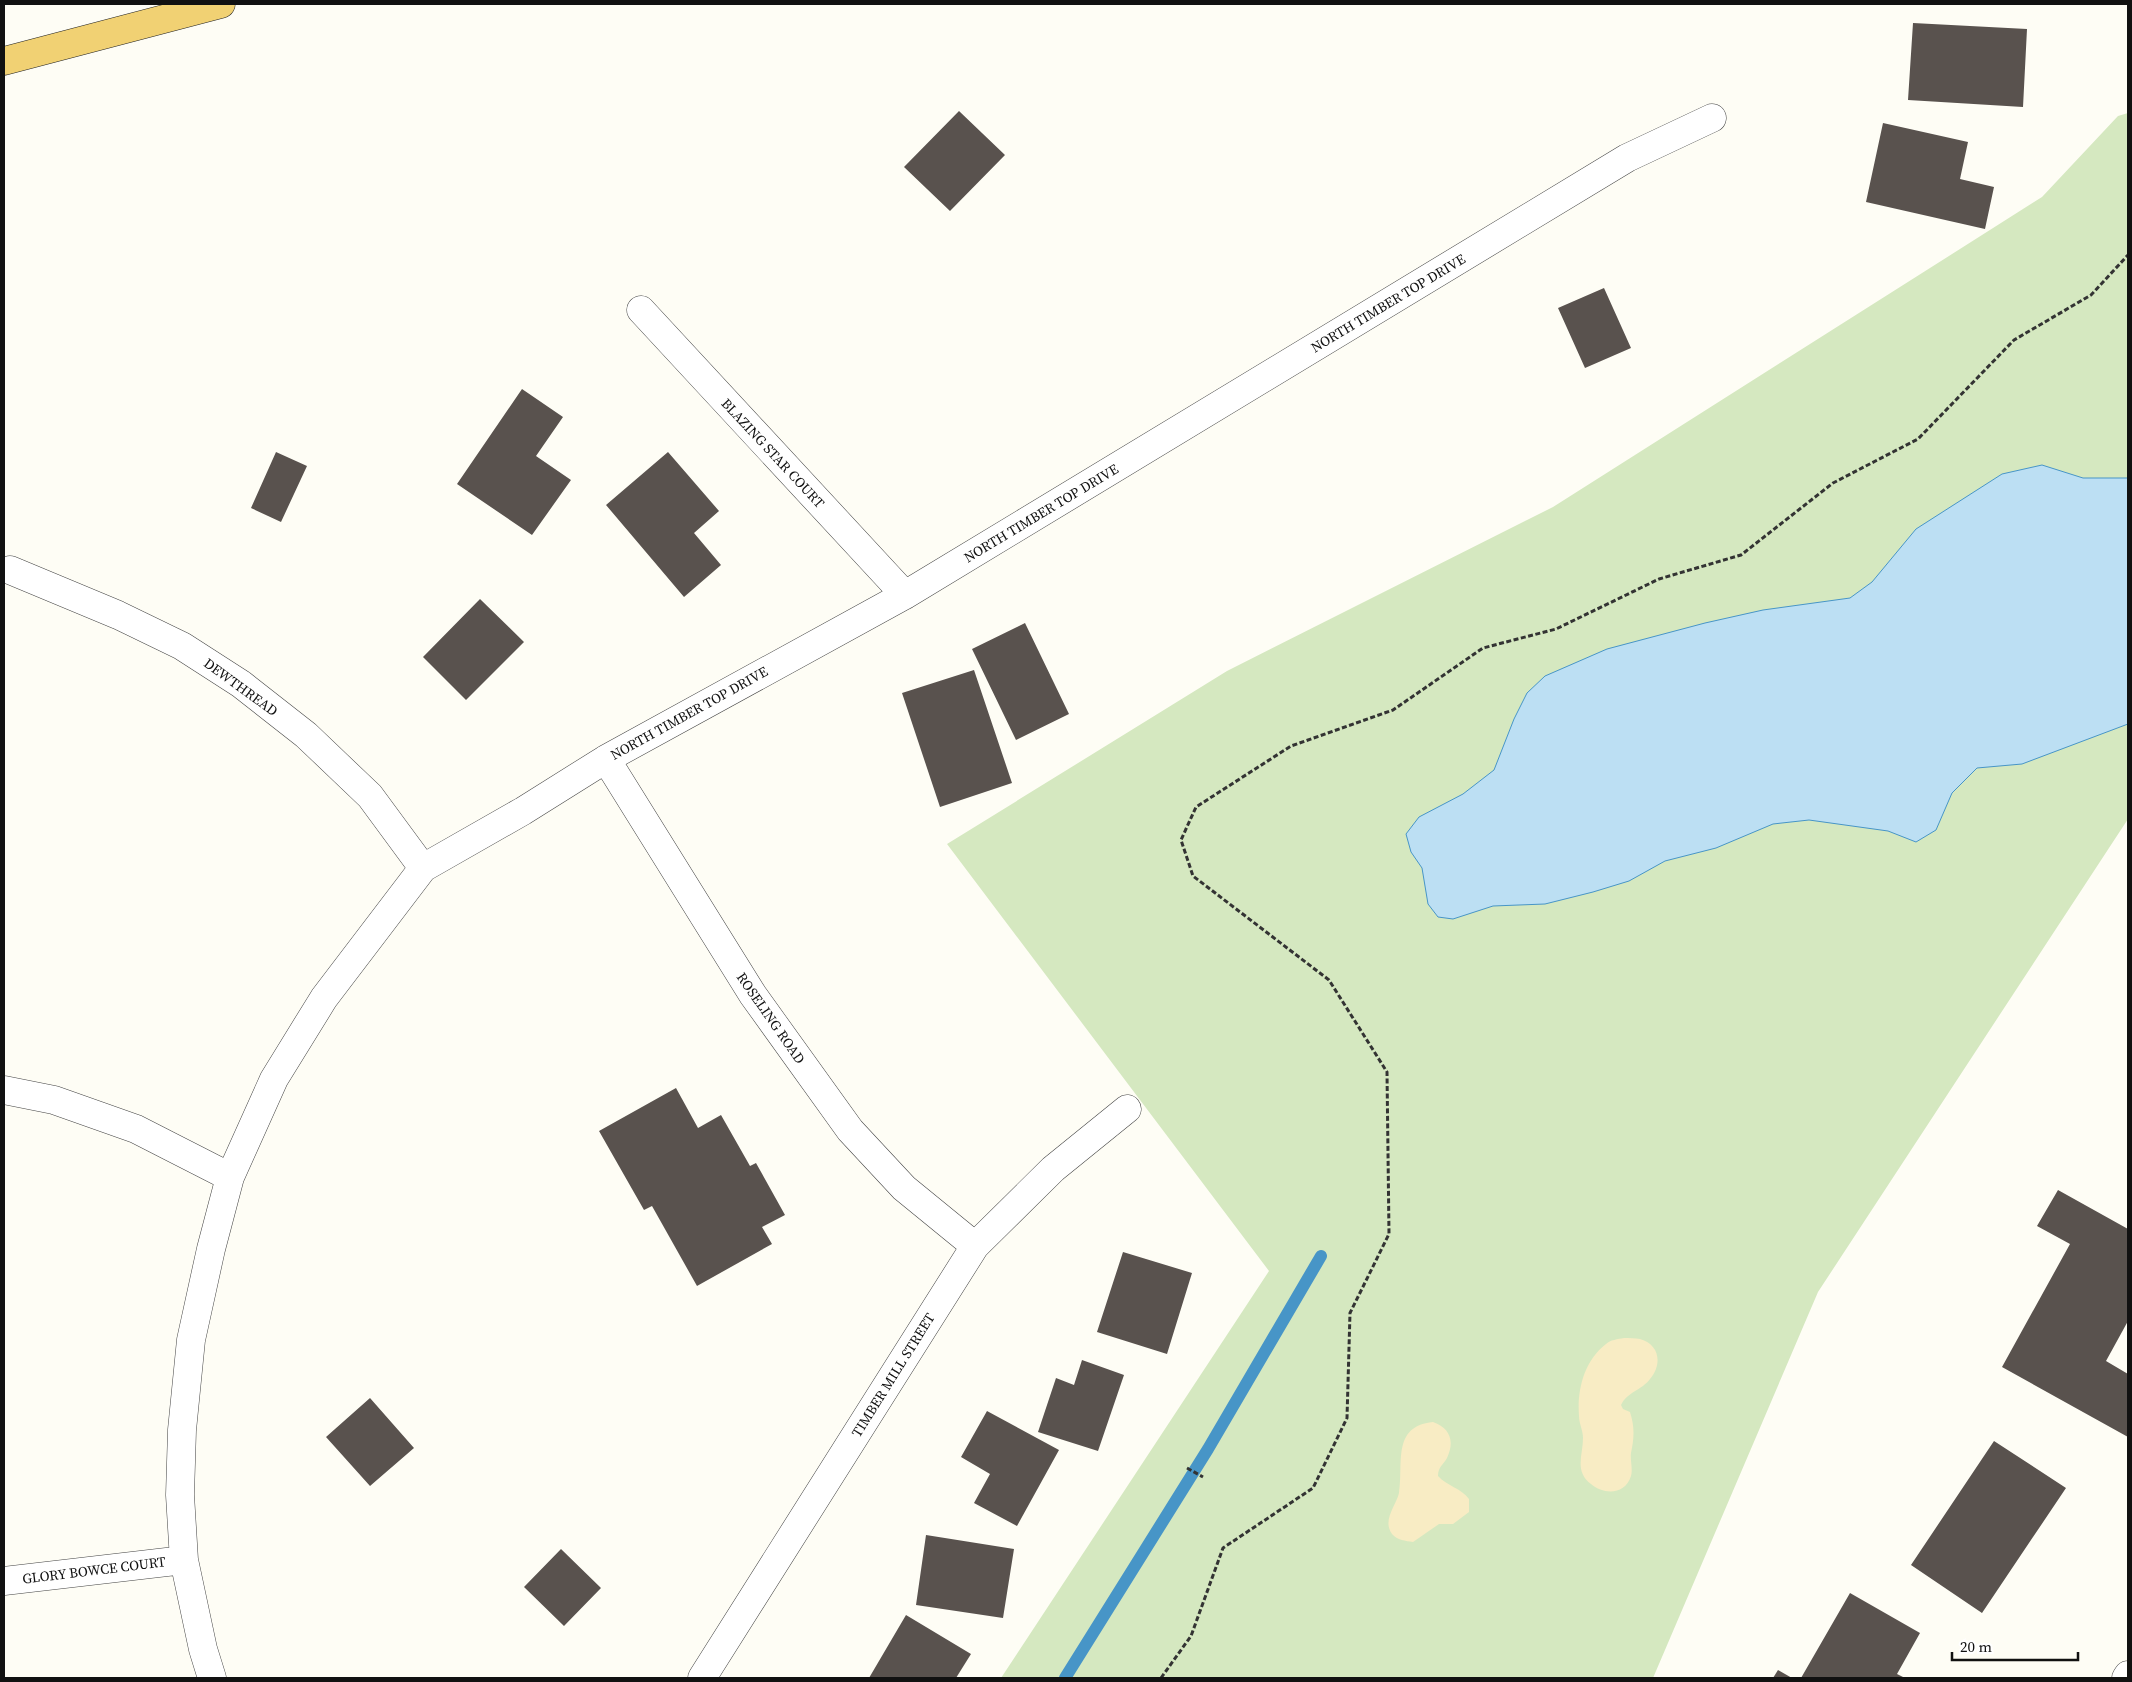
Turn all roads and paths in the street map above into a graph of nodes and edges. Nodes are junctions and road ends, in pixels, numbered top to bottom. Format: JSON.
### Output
{"nodes":[{"id":1,"x":221,"y":4,"type":"edge"},
{"id":2,"x":4,"y":61,"type":"edge"},
{"id":3,"x":1712,"y":118,"type":"dead end"},
{"id":4,"x":2128,"y":255,"type":"edge"},
{"id":5,"x":641,"y":310,"type":"dead end"},
{"id":6,"x":10,"y":570,"type":"dead end"},
{"id":7,"x":905,"y":595,"type":"junction"},
{"id":8,"x":606,"y":759,"type":"junction"},
{"id":9,"x":423,"y":868,"type":"junction"},
{"id":10,"x":4,"y":1090,"type":"edge"},
{"id":11,"x":1127,"y":1109,"type":"dead end"},
{"id":12,"x":230,"y":1177,"type":"junction"},
{"id":13,"x":975,"y":1246,"type":"junction"},
{"id":14,"x":1187,"y":1468,"type":"dead end"},
{"id":15,"x":1203,"y":1477,"type":"dead end"},
{"id":16,"x":184,"y":1560,"type":"junction"},
{"id":17,"x":4,"y":1581,"type":"edge"},
{"id":18,"x":2128,"y":1675,"type":"edge"},
{"id":19,"x":212,"y":1678,"type":"edge"},
{"id":20,"x":702,"y":1678,"type":"edge"},
{"id":21,"x":1161,"y":1678,"type":"edge"},
{"id":22,"x":2126,"y":1678,"type":"edge"}],
"edges":[{"from":1,"to":2,"type":"main road"},
{"from":3,"to":7,"type":"street","name":"NORTH TIMBER TOP DRIVE"},
{"from":4,"to":21,"type":"path"},
{"from":5,"to":7,"type":"street","name":"BLAZING STAR COURT"},
{"from":6,"to":9,"type":"street","name":"DEWTHREAD"},
{"from":7,"to":8,"type":"street","name":"NORTH TIMBER TOP DRIVE"},
{"from":8,"to":9,"type":"street","name":"NORTH TIMBER TOP DRIVE"},
{"from":8,"to":13,"type":"street","name":"ROSELING ROAD"},
{"from":9,"to":12,"type":"street","name":"NORTH TIMBER TOP DRIVE"},
{"from":10,"to":12,"type":"street"},
{"from":11,"to":13,"type":"street","name":"TIMBER MILL STREET"},
{"from":12,"to":16,"type":"street","name":"NORTH TIMBER TOP DRIVE"},
{"from":13,"to":20,"type":"street","name":"TIMBER MILL STREET"},
{"from":14,"to":15,"type":"path"},
{"from":16,"to":17,"type":"street","name":"GLORY BOWCE COURT"},
{"from":16,"to":19,"type":"street","name":"NORTH TIMBER TOP DRIVE"},
{"from":18,"to":22,"type":"street"}]}
